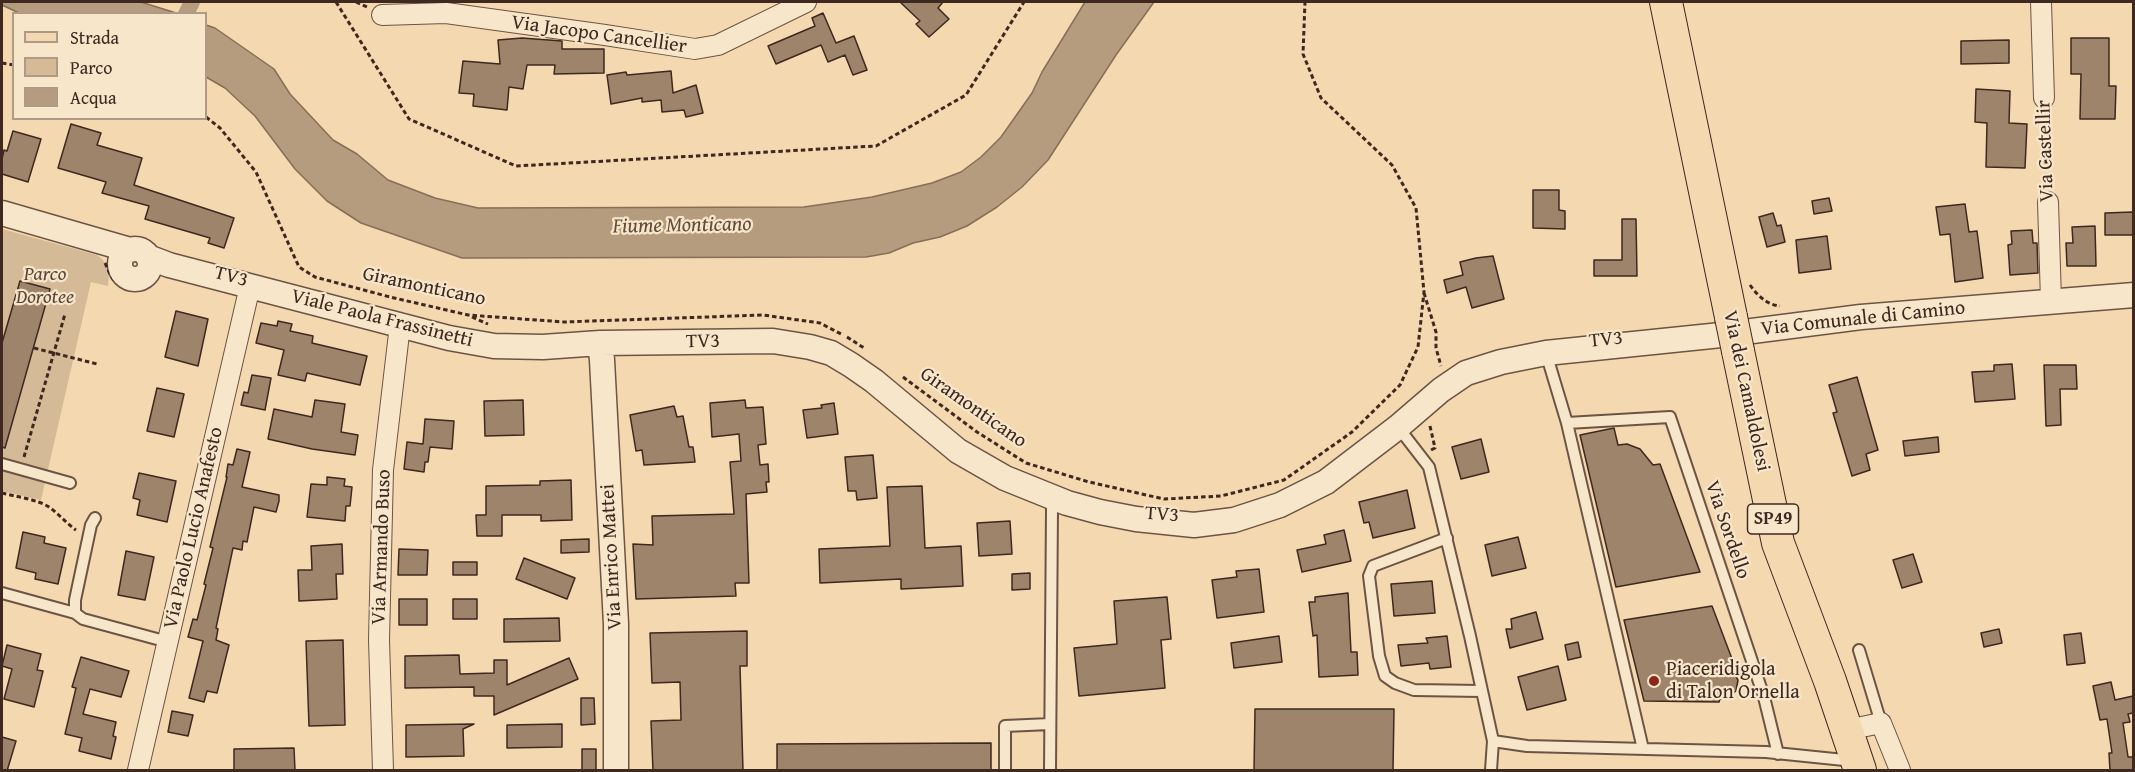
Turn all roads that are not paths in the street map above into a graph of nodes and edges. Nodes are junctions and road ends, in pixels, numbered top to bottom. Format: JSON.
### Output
{"nodes":[{"id":1,"x":806,"y":2,"type":"edge"},
{"id":2,"x":1666,"y":2,"type":"edge"},
{"id":3,"x":2041,"y":2,"type":"edge"},
{"id":4,"x":382,"y":15,"type":"dead end"},
{"id":5,"x":2044,"y":98,"type":"road end"},
{"id":6,"x":2048,"y":202,"type":"road end"},
{"id":7,"x":2,"y":213,"type":"edge"},
{"id":8,"x":250,"y":286,"type":"junction"},
{"id":9,"x":2133,"y":295,"type":"edge"},
{"id":10,"x":2051,"y":301,"type":"junction"},
{"id":11,"x":400,"y":325,"type":"junction"},
{"id":12,"x":600,"y":343,"type":"junction"},
{"id":13,"x":1546,"y":353,"type":"junction"},
{"id":14,"x":1567,"y":423,"type":"junction"},
{"id":15,"x":1398,"y":427,"type":"junction"},
{"id":16,"x":2,"y":464,"type":"edge"},
{"id":17,"x":70,"y":483,"type":"dead end"},
{"id":18,"x":1052,"y":509,"type":"dead end"},
{"id":19,"x":95,"y":518,"type":"dead end"},
{"id":20,"x":1447,"y":538,"type":"junction"},
{"id":21,"x":2,"y":593,"type":"edge"},
{"id":22,"x":75,"y":613,"type":"junction"},
{"id":23,"x":168,"y":642,"type":"junction"},
{"id":24,"x":1859,"y":650,"type":"dead end"},
{"id":25,"x":1482,"y":691,"type":"junction"},
{"id":26,"x":1881,"y":723,"type":"junction"},
{"id":27,"x":1050,"y":724,"type":"junction"},
{"id":28,"x":1847,"y":730,"type":"junction"},
{"id":29,"x":1492,"y":741,"type":"junction"},
{"id":30,"x":1643,"y":749,"type":"junction"},
{"id":31,"x":1778,"y":754,"type":"junction"},
{"id":32,"x":1859,"y":766,"type":"edge"},
{"id":33,"x":138,"y":771,"type":"edge"},
{"id":34,"x":383,"y":771,"type":"edge"},
{"id":35,"x":616,"y":771,"type":"edge"},
{"id":36,"x":1005,"y":771,"type":"edge"},
{"id":37,"x":1050,"y":771,"type":"edge"},
{"id":38,"x":1491,"y":771,"type":"edge"},
{"id":39,"x":1900,"y":771,"type":"edge"}],
"edges":[{"from":1,"to":4,"type":"street","name":"Via Jacopo Cancellier"},
{"from":2,"to":28,"type":"main road","name":"Via dei Camaldolesi","number":"SP49","bridge":true},
{"from":3,"to":5,"type":"street","name":"Via Castellir"},
{"from":6,"to":10,"type":"street","name":"Via Castellir"},
{"from":7,"to":8,"type":"street","name":"Viale Paola Frassinetti"},
{"from":8,"to":11,"type":"street","name":"Viale Paola Frassinetti"},
{"from":8,"to":23,"type":"street","name":"Via Paolo Lucio Anafesto"},
{"from":9,"to":10,"type":"street","name":"Via Comunale di Camino"},
{"from":10,"to":13,"type":"street","name":"Via Comunale di Camino"},
{"from":11,"to":12,"type":"street","name":"Viale Paola Frassinetti"},
{"from":11,"to":34,"type":"street","name":"Via Armando Buso"},
{"from":12,"to":15,"type":"street","name":"Via Comunale di Camino"},
{"from":12,"to":35,"type":"street","name":"Via Enrico Mattei"},
{"from":13,"to":14,"type":"lane"},
{"from":13,"to":15,"type":"street","name":"Via Comunale di Camino"},
{"from":14,"to":30,"type":"lane"},
{"from":14,"to":31,"type":"lane","name":"Via Sordello"},
{"from":15,"to":20,"type":"lane"},
{"from":16,"to":17,"type":"lane"},
{"from":18,"to":27,"type":"lane"},
{"from":19,"to":22,"type":"lane"},
{"from":20,"to":25,"type":"lane"},
{"from":20,"to":25,"type":"lane"},
{"from":21,"to":22,"type":"lane"},
{"from":22,"to":23,"type":"lane"},
{"from":23,"to":33,"type":"street","name":"Via Paolo Lucio Anafesto"},
{"from":24,"to":26,"type":"lane"},
{"from":25,"to":29,"type":"lane"},
{"from":26,"to":28,"type":"street"},
{"from":26,"to":39,"type":"street"},
{"from":27,"to":36,"type":"lane"},
{"from":27,"to":37,"type":"lane"},
{"from":28,"to":32,"type":"main road","name":"Via dei Camaldolesi","number":"SP49"},
{"from":29,"to":30,"type":"lane"},
{"from":29,"to":38,"type":"lane"},
{"from":30,"to":31,"type":"lane"},
{"from":31,"to":32,"type":"lane"}]}
